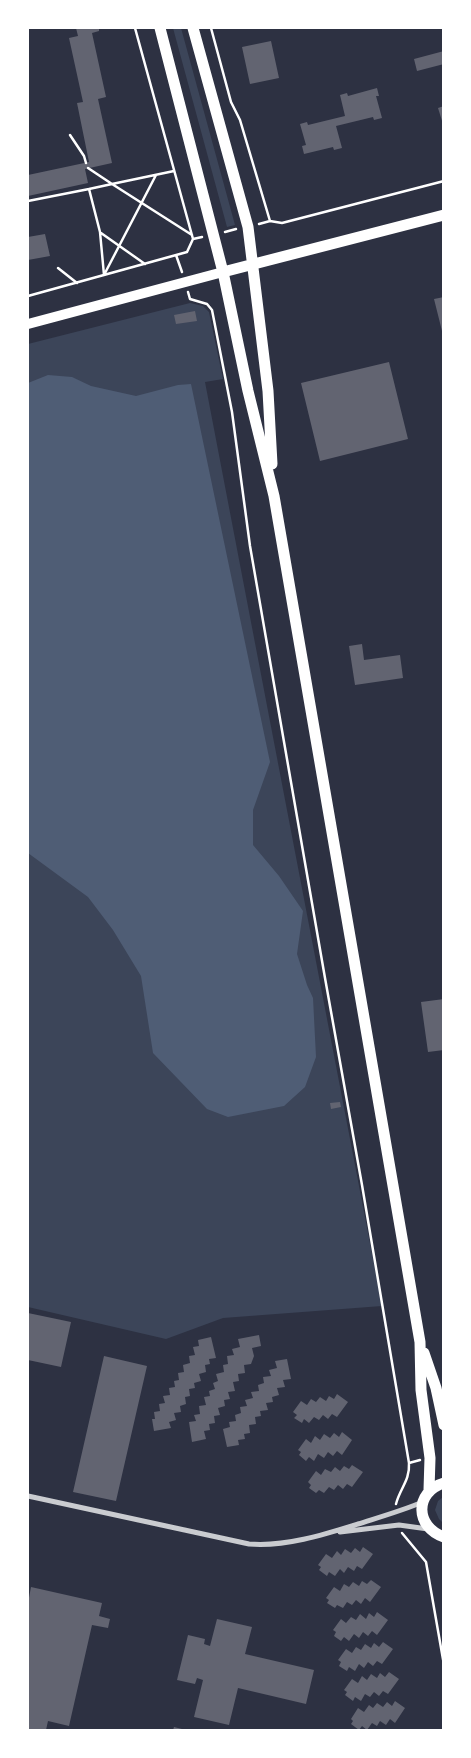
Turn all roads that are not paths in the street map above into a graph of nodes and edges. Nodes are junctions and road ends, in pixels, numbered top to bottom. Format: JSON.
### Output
{"nodes":[{"id":1,"x":160,"y":28,"type":"edge"},
{"id":2,"x":193,"y":28,"type":"edge"},
{"id":3,"x":444,"y":215,"type":"edge"},
{"id":4,"x":252,"y":265,"type":"junction"},
{"id":5,"x":223,"y":272,"type":"junction"},
{"id":6,"x":28,"y":324,"type":"edge"},
{"id":7,"x":274,"y":496,"type":"junction"},
{"id":8,"x":420,"y":1342,"type":"junction"},
{"id":9,"x":444,"y":1425,"type":"edge"},
{"id":10,"x":444,"y":1483,"type":"edge"},
{"id":11,"x":430,"y":1490,"type":"junction"},
{"id":12,"x":28,"y":1496,"type":"edge"},
{"id":13,"x":422,"y":1502,"type":"junction"},
{"id":14,"x":437,"y":1533,"type":"edge"},
{"id":15,"x":327,"y":1534,"type":"junction"},
{"id":16,"x":444,"y":1547,"type":"edge"}],
"edges":[{"from":1,"to":5,"type":"main road"},
{"from":2,"to":4,"type":"main road"},
{"from":3,"to":4,"type":"main road"},
{"from":4,"to":5,"type":"main road"},
{"from":4,"to":7,"type":"main road"},
{"from":5,"to":6,"type":"main road"},
{"from":5,"to":7,"type":"main road"},
{"from":7,"to":8,"type":"main road"},
{"from":8,"to":9,"type":"main road"},
{"from":8,"to":11,"type":"main road"},
{"from":10,"to":11,"type":"main road"},
{"from":11,"to":13,"type":"main road"},
{"from":12,"to":15,"type":"street"},
{"from":13,"to":14,"type":"main road"},
{"from":13,"to":15,"type":"street"},
{"from":14,"to":15,"type":"street"},
{"from":14,"to":16,"type":"main road"}]}
